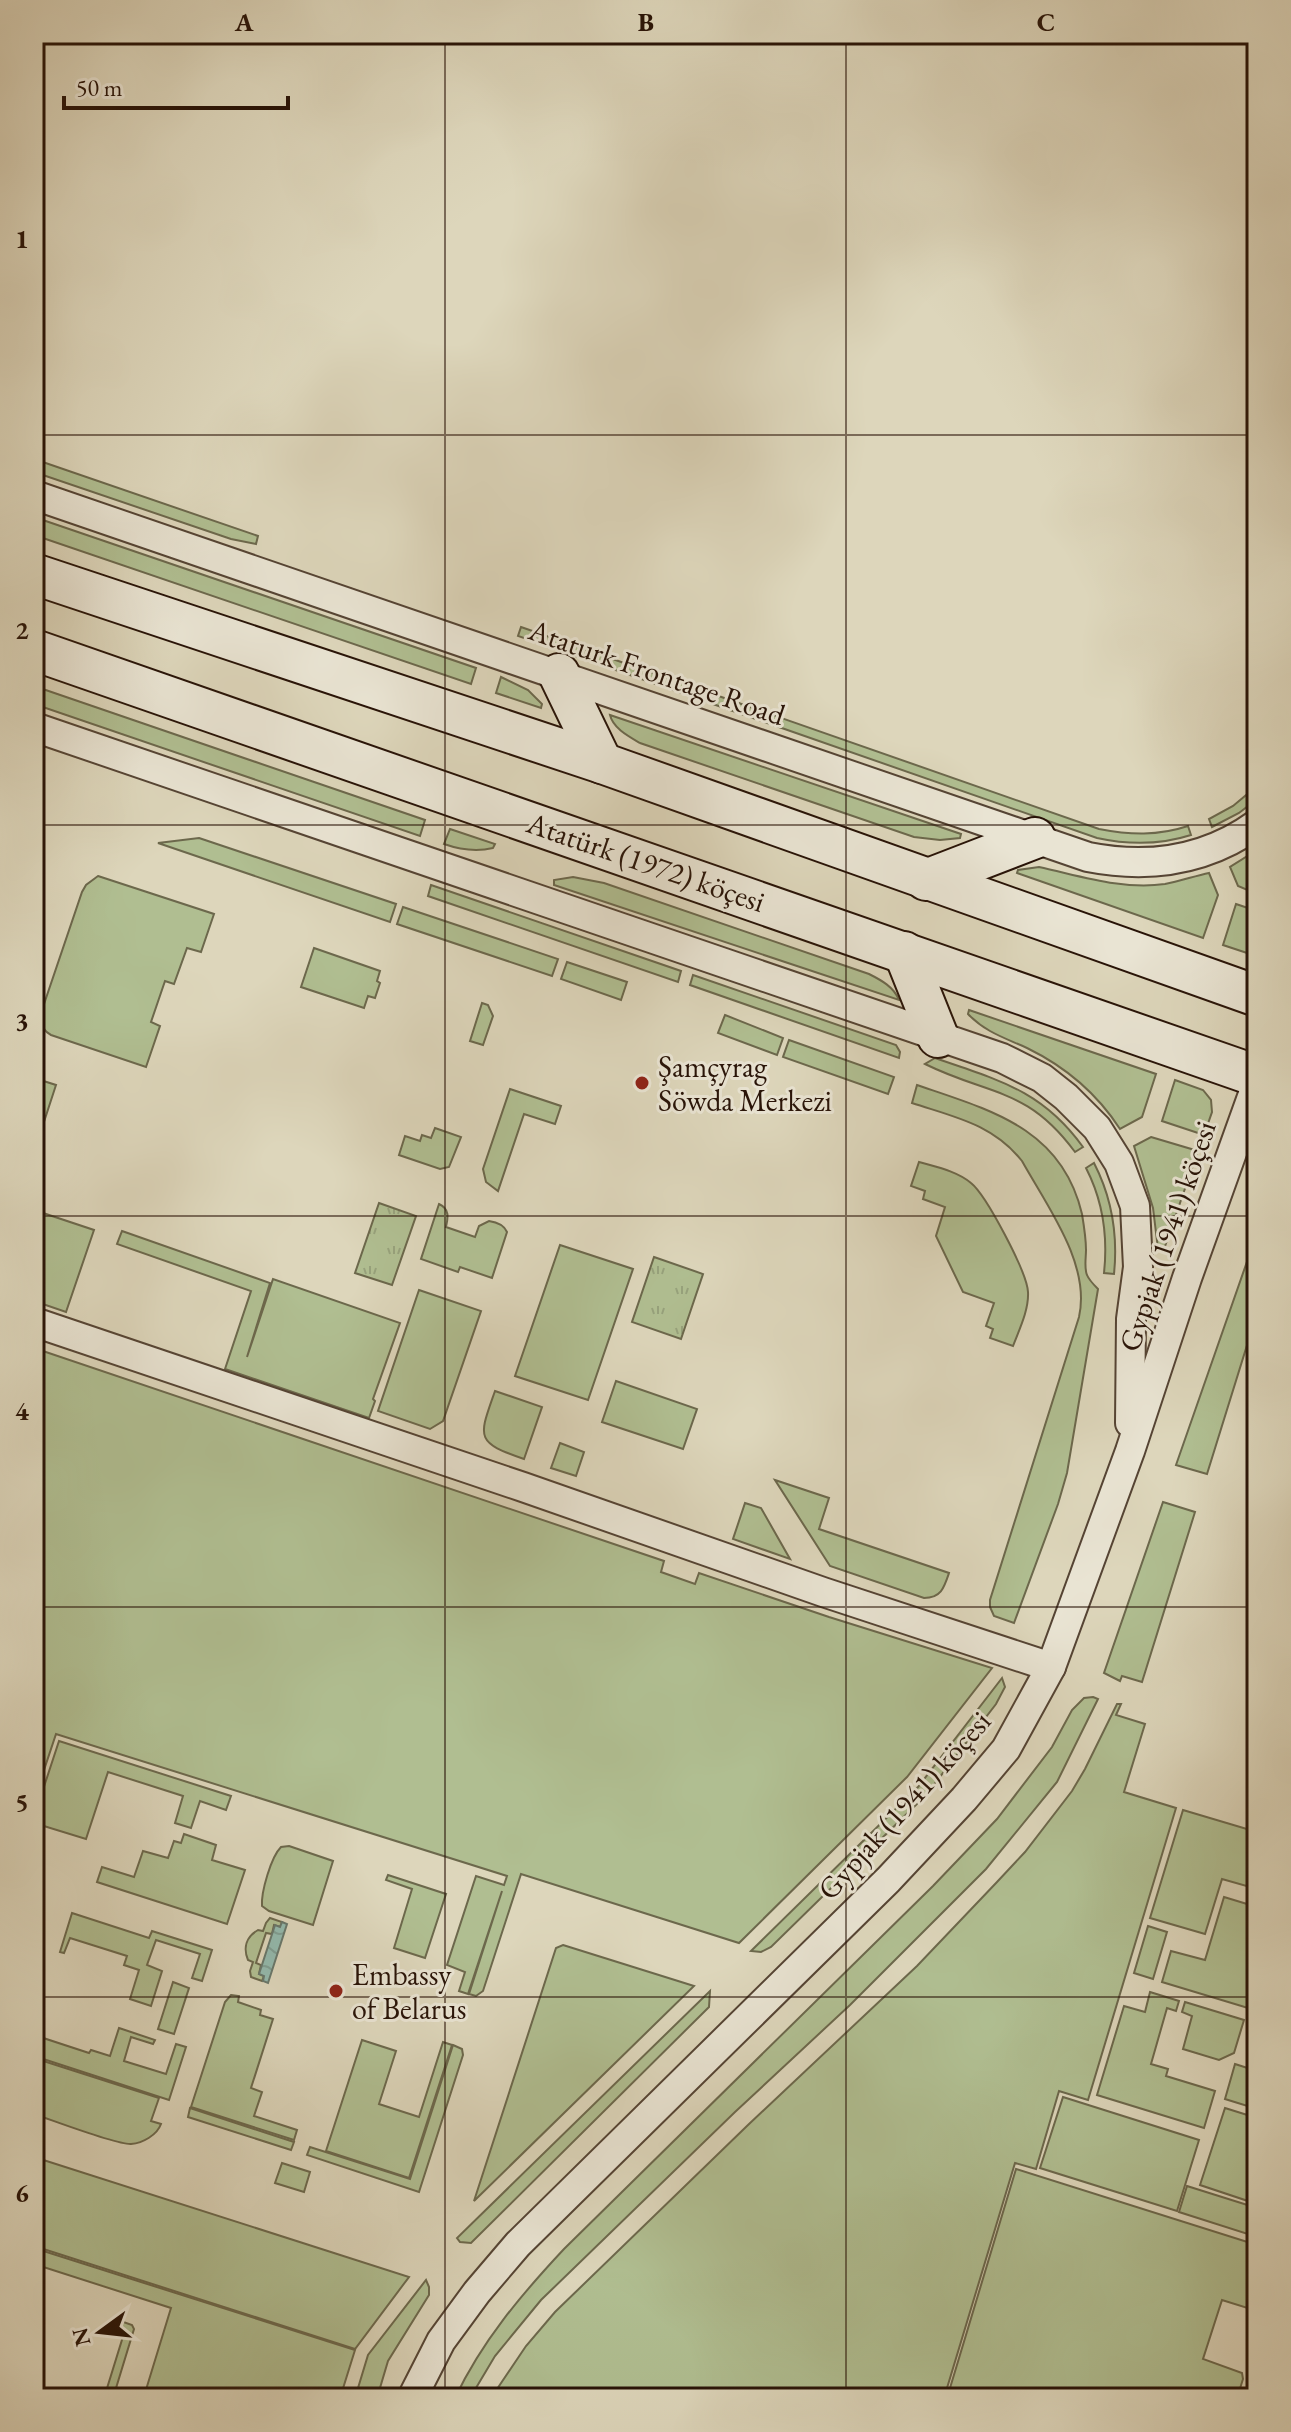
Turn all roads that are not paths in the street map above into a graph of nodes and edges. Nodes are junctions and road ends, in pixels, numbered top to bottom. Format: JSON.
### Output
{"nodes":[{"id":1,"x":34,"y":495,"type":"edge"},
{"id":2,"x":34,"y":574,"type":"edge"},
{"id":3,"x":34,"y":650,"type":"edge"},
{"id":4,"x":559,"y":674,"type":"junction"},
{"id":5,"x":34,"y":727,"type":"edge"},
{"id":6,"x":602,"y":763,"type":"junction"},
{"id":7,"x":1257,"y":824,"type":"edge"},
{"id":8,"x":1035,"y":838,"type":"junction"},
{"id":9,"x":926,"y":880,"type":"junction"},
{"id":10,"x":904,"y":952,"type":"junction"},
{"id":11,"x":1257,"y":996,"type":"edge"},
{"id":12,"x":938,"y":1037,"type":"junction"},
{"id":13,"x":1257,"y":1076,"type":"edge"},
{"id":14,"x":1257,"y":1083,"type":"edge"},
{"id":15,"x":34,"y":1322,"type":"edge"},
{"id":16,"x":1130,"y":1451,"type":"junction"},
{"id":17,"x":1051,"y":1667,"type":"junction"},
{"id":18,"x":412,"y":2398,"type":"edge"}],
"edges":[{"from":1,"to":4,"type":"street","name":"Ataturk Frontage Road"},
{"from":2,"to":6,"type":"main road"},
{"from":3,"to":10,"type":"main road","name":"Atatürk (1972) köçesi"},
{"from":4,"to":6,"type":"main road"},
{"from":4,"to":8,"type":"street","name":"Ataturk Frontage Road"},
{"from":5,"to":12,"type":"street"},
{"from":6,"to":9,"type":"main road"},
{"from":7,"to":8,"type":"street","name":"Ataturk Frontage Road"},
{"from":8,"to":9,"type":"main road"},
{"from":9,"to":11,"type":"main road"},
{"from":10,"to":12,"type":"main road"},
{"from":10,"to":13,"type":"main road","name":"Atatürk (1972) köçesi"},
{"from":12,"to":16,"type":"street"},
{"from":14,"to":16,"type":"street","name":"Gypjak (1941) köçesi"},
{"from":15,"to":17,"type":"street"},
{"from":16,"to":17,"type":"street","name":"Gypjak (1941) köçesi"},
{"from":17,"to":18,"type":"street","name":"Gypjak (1941) köçesi"}]}
